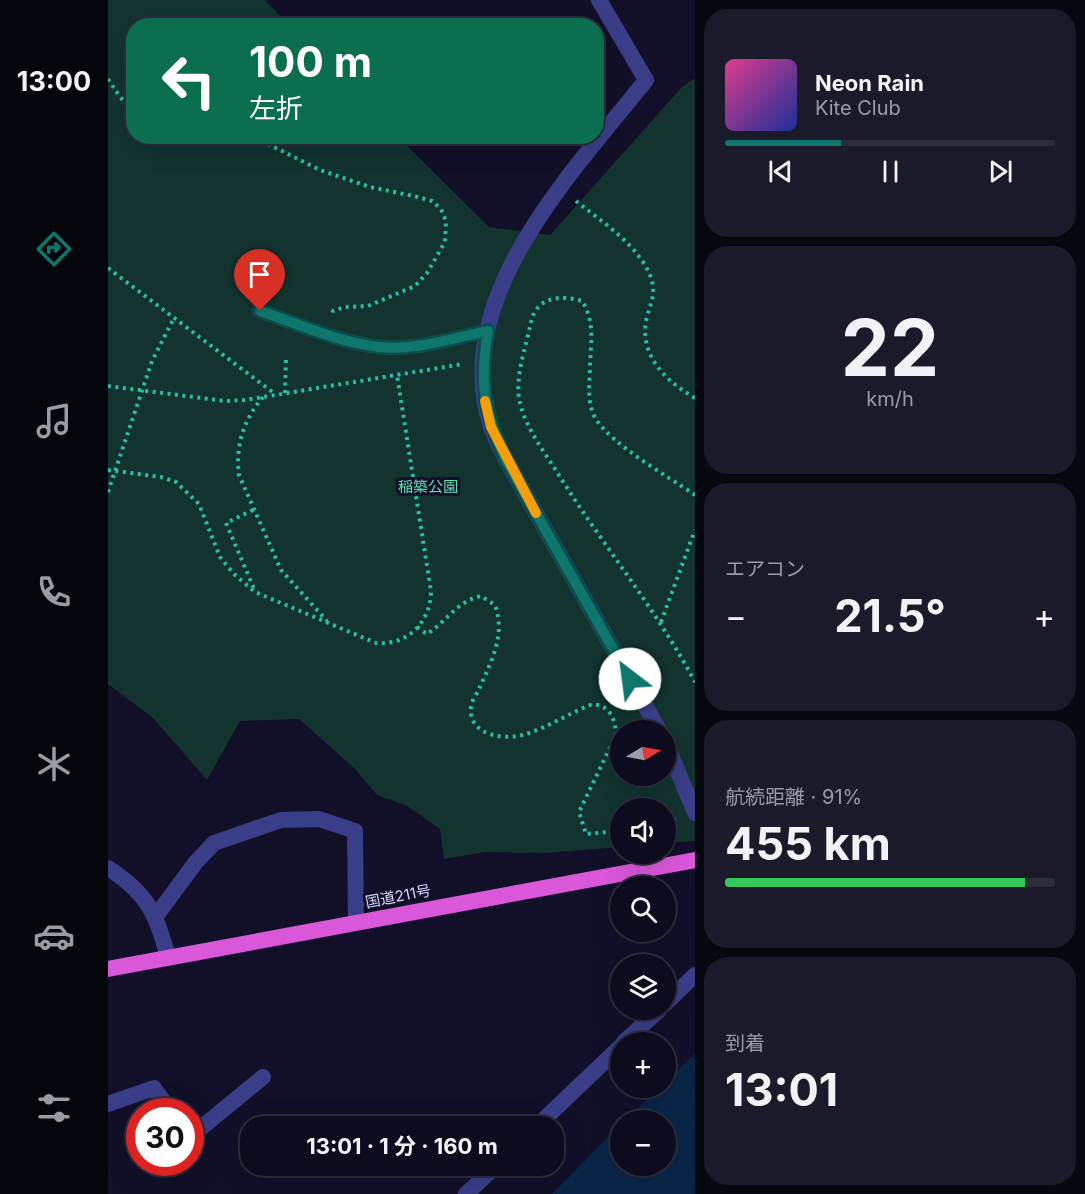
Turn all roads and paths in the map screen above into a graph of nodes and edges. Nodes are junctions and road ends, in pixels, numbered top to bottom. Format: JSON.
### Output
{"nodes":[{"id":1,"x":599,"y":0,"type":"edge"},
{"id":2,"x":108,"y":79,"type":"edge"},
{"id":3,"x":126,"y":103,"type":"edge"},
{"id":4,"x":604,"y":133,"type":"edge"},
{"id":5,"x":268,"y":144,"type":"edge"},
{"id":6,"x":595,"y":144,"type":"edge"},
{"id":7,"x":560,"y":188,"type":"junction"},
{"id":8,"x":108,"y":268,"type":"edge"},
{"id":9,"x":260,"y":311,"type":"dead end"},
{"id":10,"x":174,"y":318,"type":"junction"},
{"id":11,"x":488,"y":331,"type":"junction"},
{"id":12,"x":327,"y":334,"type":"junction"},
{"id":13,"x":286,"y":358,"type":"dead end"},
{"id":14,"x":483,"y":363,"type":"junction"},
{"id":15,"x":397,"y":375,"type":"junction"},
{"id":16,"x":108,"y":386,"type":"edge"},
{"id":17,"x":143,"y":390,"type":"junction"},
{"id":18,"x":285,"y":394,"type":"junction"},
{"id":19,"x":275,"y":395,"type":"junction"},
{"id":20,"x":264,"y":397,"type":"junction"},
{"id":21,"x":695,"y":398,"type":"edge"},
{"id":22,"x":108,"y":470,"type":"edge"},
{"id":23,"x":115,"y":471,"type":"junction"},
{"id":24,"x":108,"y":492,"type":"edge"},
{"id":25,"x":694,"y":494,"type":"edge"},
{"id":26,"x":253,"y":510,"type":"junction"},
{"id":27,"x":695,"y":530,"type":"edge"},
{"id":28,"x":255,"y":592,"type":"junction"},
{"id":29,"x":661,"y":622,"type":"junction"},
{"id":30,"x":328,"y":623,"type":"junction"},
{"id":31,"x":417,"y":627,"type":"junction"},
{"id":32,"x":695,"y":682,"type":"edge"},
{"id":33,"x":653,"y":720,"type":"edge"},
{"id":34,"x":676,"y":767,"type":"edge"},
{"id":35,"x":695,"y":813,"type":"edge"},
{"id":36,"x":610,"y":832,"type":"edge"},
{"id":37,"x":695,"y":860,"type":"edge"},
{"id":38,"x":108,"y":868,"type":"edge"},
{"id":39,"x":156,"y":916,"type":"junction"},
{"id":40,"x":356,"y":922,"type":"junction"},
{"id":41,"x":168,"y":958,"type":"junction"},
{"id":42,"x":108,"y":969,"type":"edge"},
{"id":43,"x":695,"y":975,"type":"edge"},
{"id":44,"x":676,"y":993,"type":"edge"},
{"id":45,"x":648,"y":1020,"type":"edge"},
{"id":46,"x":635,"y":1032,"type":"edge"},
{"id":47,"x":610,"y":1056,"type":"edge"},
{"id":48,"x":263,"y":1077,"type":"dead end"},
{"id":49,"x":161,"y":1098,"type":"edge"},
{"id":50,"x":108,"y":1104,"type":"edge"},
{"id":51,"x":548,"y":1116,"type":"edge"},
{"id":52,"x":204,"y":1125,"type":"edge"},
{"id":53,"x":485,"y":1176,"type":"edge"},
{"id":54,"x":466,"y":1194,"type":"edge"}],
"edges":[{"from":1,"to":4,"type":"street"},
{"from":2,"to":3,"type":"path"},
{"from":5,"to":12,"type":"path"},
{"from":6,"to":7,"type":"street"},
{"from":7,"to":11,"type":"street"},
{"from":7,"to":21,"type":"path"},
{"from":8,"to":10,"type":"path"},
{"from":9,"to":12,"type":"lane"},
{"from":10,"to":17,"type":"path"},
{"from":10,"to":19,"type":"path"},
{"from":11,"to":12,"type":"lane"},
{"from":11,"to":14,"type":"street"},
{"from":13,"to":18,"type":"path"},
{"from":14,"to":15,"type":"path"},
{"from":14,"to":33,"type":"street"},
{"from":15,"to":18,"type":"path"},
{"from":15,"to":31,"type":"path"},
{"from":16,"to":17,"type":"path"},
{"from":17,"to":20,"type":"path"},
{"from":17,"to":23,"type":"path"},
{"from":18,"to":19,"type":"path"},
{"from":19,"to":20,"type":"path"},
{"from":20,"to":26,"type":"path"},
{"from":22,"to":23,"type":"path"},
{"from":23,"to":24,"type":"path"},
{"from":23,"to":28,"type":"path"},
{"from":25,"to":29,"type":"path"},
{"from":26,"to":28,"type":"path"},
{"from":26,"to":30,"type":"path"},
{"from":27,"to":29,"type":"path"},
{"from":28,"to":30,"type":"path"},
{"from":29,"to":32,"type":"path"},
{"from":30,"to":31,"type":"path"},
{"from":31,"to":36,"type":"path"},
{"from":34,"to":35,"type":"street"},
{"from":37,"to":40,"type":"highway","name":"国道211号"},
{"from":38,"to":39,"type":"street"},
{"from":39,"to":40,"type":"street"},
{"from":39,"to":41,"type":"street"},
{"from":40,"to":41,"type":"highway","name":"国道211号"},
{"from":41,"to":42,"type":"highway","name":"国道211号"},
{"from":43,"to":44,"type":"street"},
{"from":45,"to":46,"type":"street"},
{"from":47,"to":51,"type":"street"},
{"from":48,"to":52,"type":"street"},
{"from":49,"to":50,"type":"street"},
{"from":53,"to":54,"type":"street"}]}
